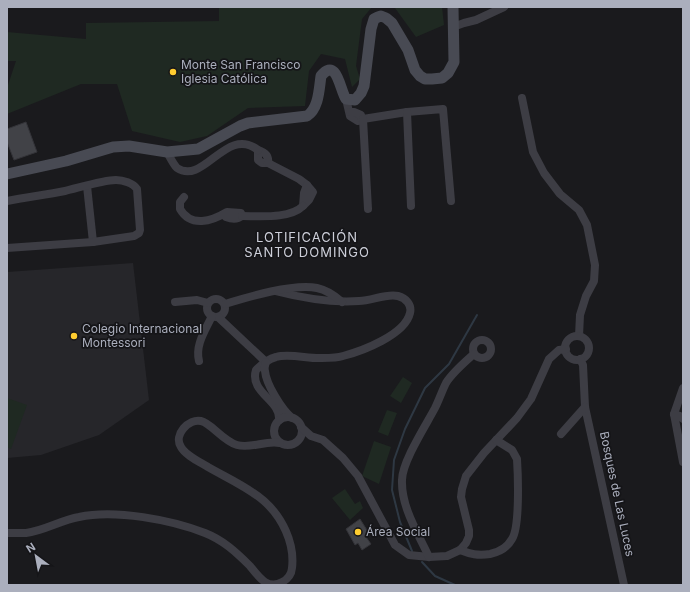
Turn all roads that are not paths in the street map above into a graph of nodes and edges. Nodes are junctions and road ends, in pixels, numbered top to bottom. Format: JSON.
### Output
{"nodes":[{"id":1,"x":453,"y":7,"type":"edge"},
{"id":2,"x":504,"y":7,"type":"edge"},
{"id":3,"x":453,"y":27,"type":"junction"},
{"id":4,"x":522,"y":98,"type":"dead end"},
{"id":5,"x":346,"y":99,"type":"junction"},
{"id":6,"x":407,"y":112,"type":"junction"},
{"id":7,"x":362,"y":119,"type":"junction"},
{"id":8,"x":167,"y":152,"type":"junction"},
{"id":9,"x":7,"y":174,"type":"edge"},
{"id":10,"x":87,"y":186,"type":"junction"},
{"id":11,"x":184,"y":197,"type":"dead end"},
{"id":12,"x":7,"y":201,"type":"edge"},
{"id":13,"x":451,"y":201,"type":"dead end"},
{"id":14,"x":411,"y":206,"type":"dead end"},
{"id":15,"x":368,"y":209,"type":"dead end"},
{"id":16,"x":93,"y":242,"type":"junction"},
{"id":17,"x":7,"y":248,"type":"edge"},
{"id":18,"x":175,"y":302,"type":"dead end"},
{"id":19,"x":208,"y":303,"type":"junction"},
{"id":20,"x":225,"y":304,"type":"junction"},
{"id":21,"x":215,"y":317,"type":"junction"},
{"id":22,"x":579,"y":336,"type":"junction"},
{"id":23,"x":566,"y":349,"type":"junction"},
{"id":24,"x":474,"y":354,"type":"dead end"},
{"id":25,"x":580,"y":359,"type":"junction"},
{"id":26,"x":199,"y":361,"type":"dead end"},
{"id":27,"x":266,"y":362,"type":"junction"},
{"id":28,"x":683,"y":388,"type":"edge"},
{"id":29,"x":585,"y":407,"type":"junction"},
{"id":30,"x":674,"y":414,"type":"junction"},
{"id":31,"x":292,"y":418,"type":"junction"},
{"id":32,"x":683,"y":419,"type":"edge"},
{"id":33,"x":279,"y":420,"type":"junction"},
{"id":34,"x":301,"y":427,"type":"junction"},
{"id":35,"x":274,"y":430,"type":"junction"},
{"id":36,"x":561,"y":434,"type":"dead end"},
{"id":37,"x":311,"y":436,"type":"junction"},
{"id":38,"x":300,"y":438,"type":"junction"},
{"id":39,"x":496,"y":440,"type":"junction"},
{"id":40,"x":280,"y":443,"type":"junction"},
{"id":41,"x":262,"y":444,"type":"junction"},
{"id":42,"x":683,"y":462,"type":"edge"},
{"id":43,"x":7,"y":533,"type":"edge"},
{"id":44,"x":460,"y":550,"type":"junction"},
{"id":45,"x":429,"y":557,"type":"junction"},
{"id":46,"x":624,"y":585,"type":"edge"}],
"edges":[{"from":1,"to":3,"type":"main road"},
{"from":2,"to":3,"type":"street"},
{"from":3,"to":5,"type":"main road"},
{"from":4,"to":22,"type":"street"},
{"from":5,"to":7,"type":"street"},
{"from":5,"to":8,"type":"main road"},
{"from":6,"to":7,"type":"street"},
{"from":6,"to":13,"type":"street"},
{"from":6,"to":14,"type":"street"},
{"from":7,"to":15,"type":"street"},
{"from":8,"to":9,"type":"main road"},
{"from":8,"to":11,"type":"street"},
{"from":10,"to":12,"type":"street"},
{"from":10,"to":16,"type":"street"},
{"from":10,"to":16,"type":"street"},
{"from":16,"to":17,"type":"street"},
{"from":18,"to":19,"type":"street"},
{"from":19,"to":20,"type":"street"},
{"from":19,"to":21,"type":"street"},
{"from":20,"to":21,"type":"street"},
{"from":20,"to":27,"type":"street"},
{"from":21,"to":26,"type":"street"},
{"from":21,"to":27,"type":"street"},
{"from":22,"to":23,"type":"street"},
{"from":22,"to":25,"type":"street"},
{"from":23,"to":25,"type":"street"},
{"from":23,"to":39,"type":"street"},
{"from":24,"to":45,"type":"street"},
{"from":25,"to":29,"type":"street","name":"Bosques de Las Luces"},
{"from":27,"to":31,"type":"street"},
{"from":27,"to":33,"type":"street"},
{"from":28,"to":30,"type":"street"},
{"from":29,"to":36,"type":"street"},
{"from":29,"to":46,"type":"street","name":"Bosques de Las Luces"},
{"from":30,"to":32,"type":"street"},
{"from":30,"to":42,"type":"street"},
{"from":31,"to":33,"type":"street"},
{"from":31,"to":34,"type":"street"},
{"from":33,"to":35,"type":"street"},
{"from":34,"to":37,"type":"street"},
{"from":34,"to":38,"type":"street"},
{"from":35,"to":40,"type":"street"},
{"from":35,"to":41,"type":"street"},
{"from":37,"to":38,"type":"street"},
{"from":37,"to":45,"type":"street"},
{"from":38,"to":40,"type":"street"},
{"from":39,"to":44,"type":"street"},
{"from":39,"to":44,"type":"street"},
{"from":40,"to":41,"type":"street"},
{"from":41,"to":43,"type":"street"},
{"from":44,"to":45,"type":"street"}]}
